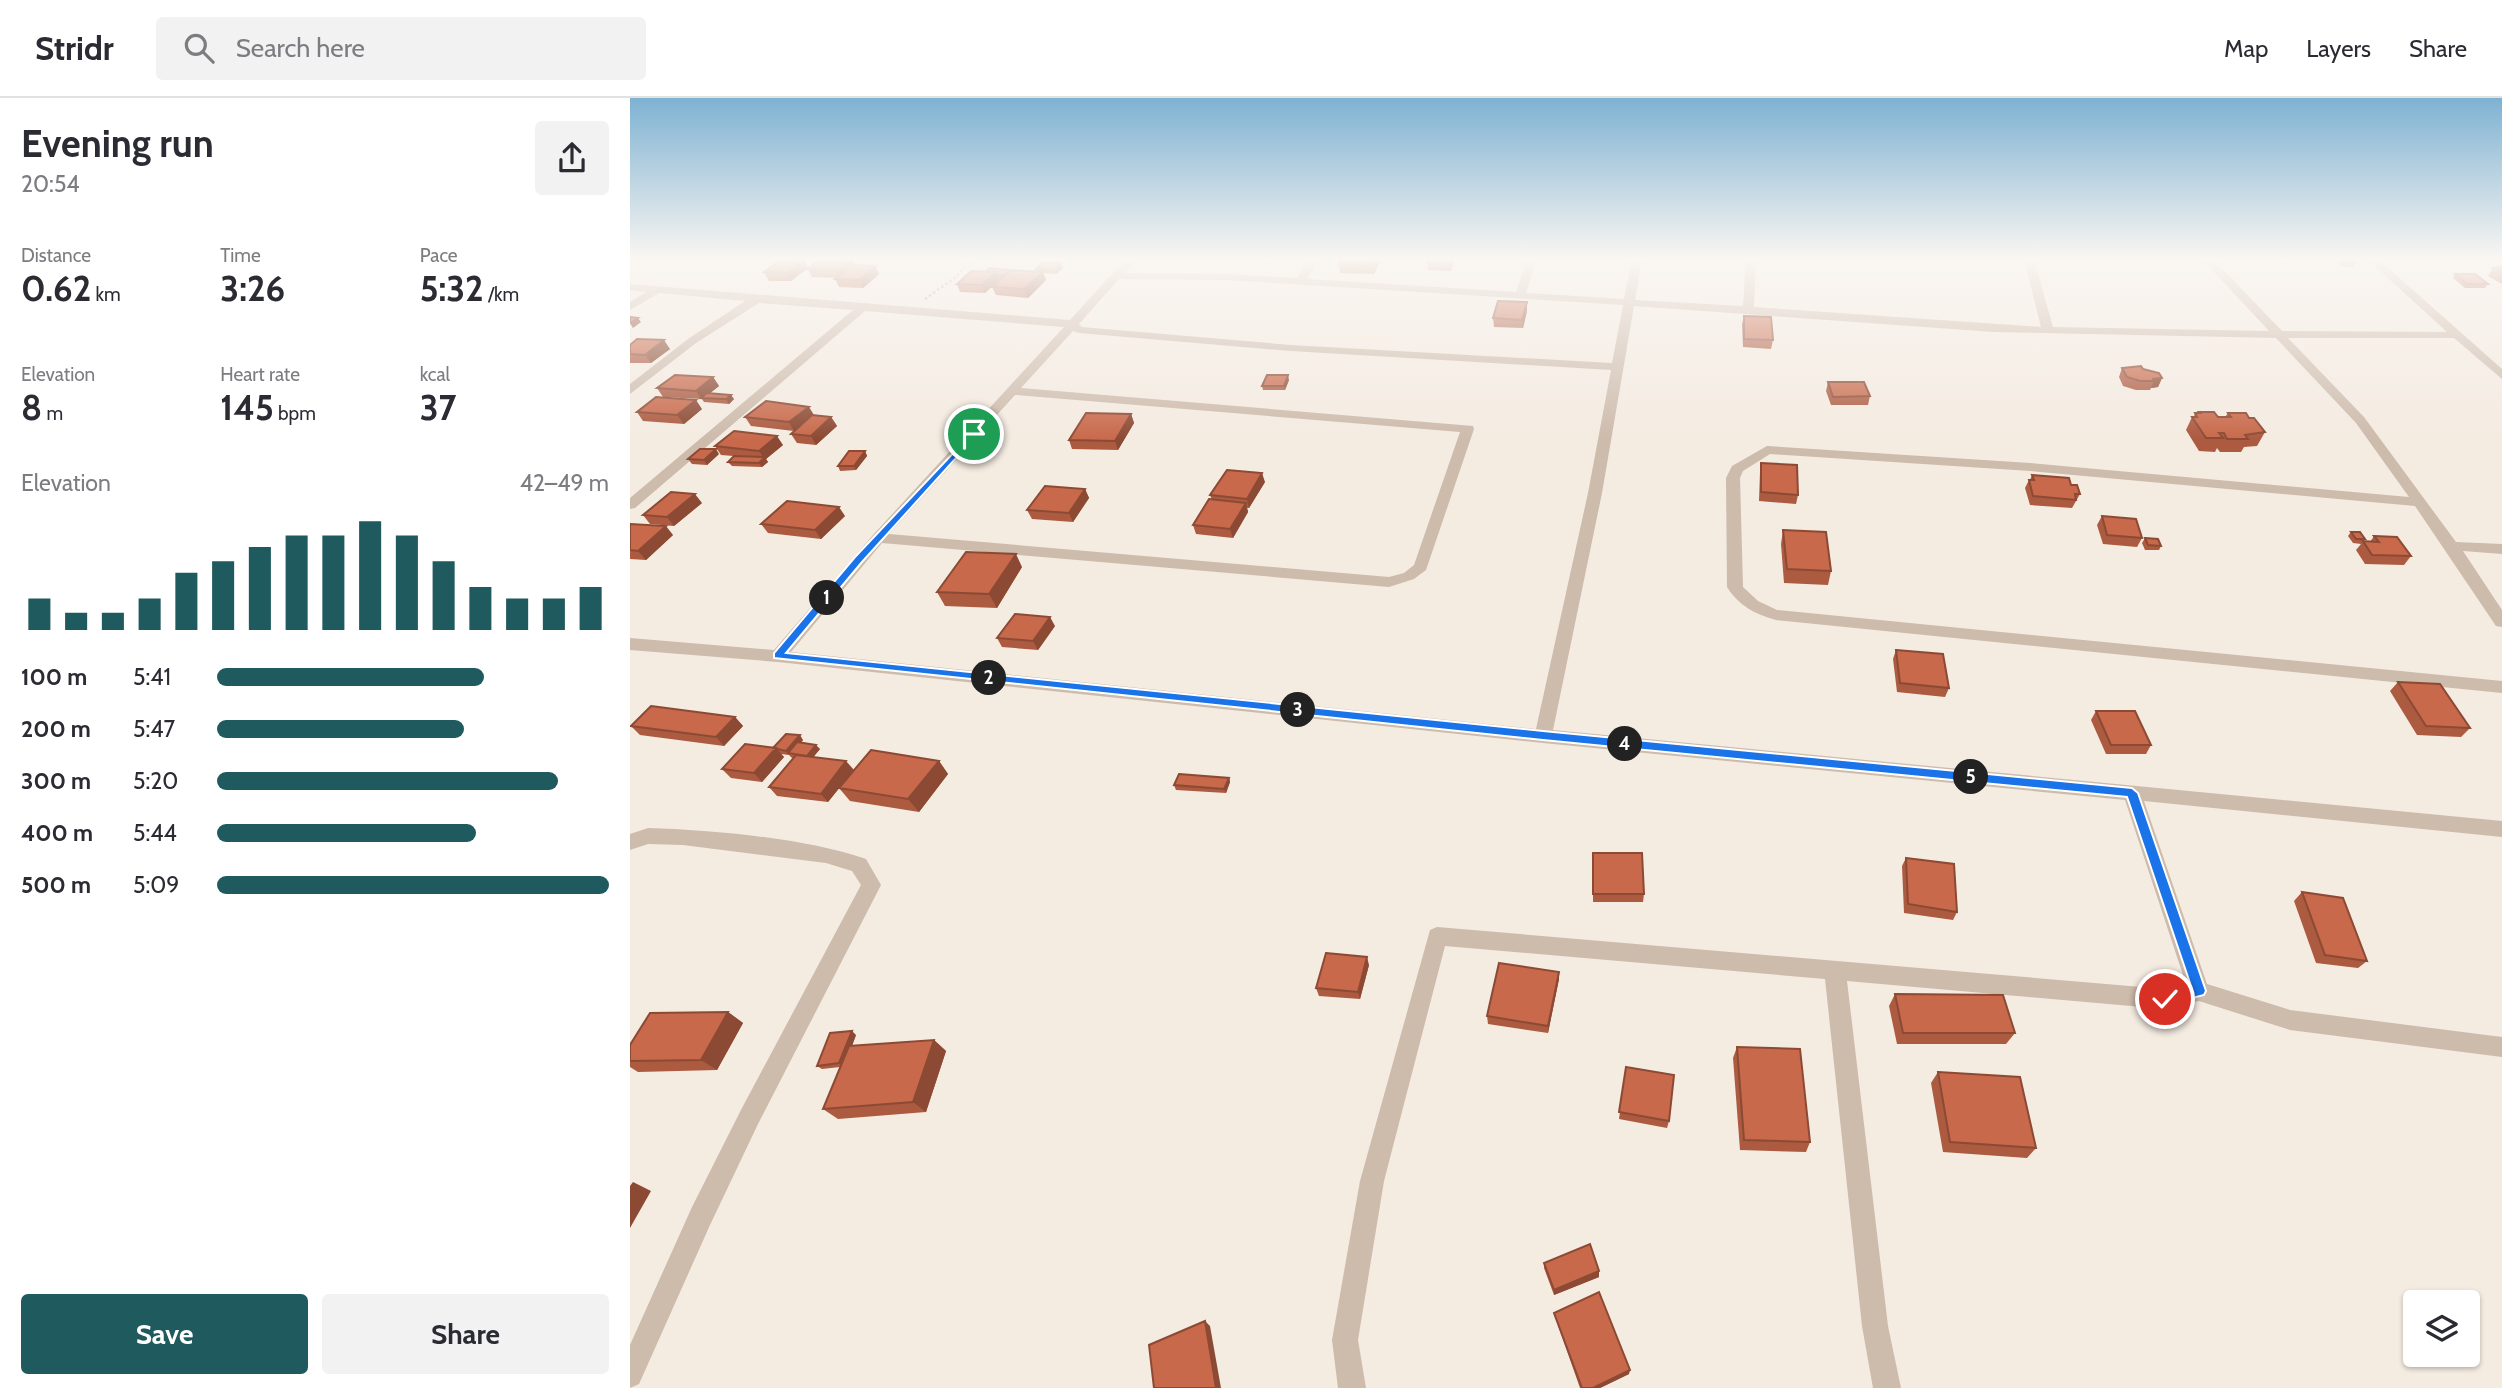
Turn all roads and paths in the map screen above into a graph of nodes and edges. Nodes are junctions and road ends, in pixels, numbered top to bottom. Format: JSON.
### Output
{"nodes":[{"id":1,"x":725,"y":319,"type":"edge"},
{"id":2,"x":849,"y":319,"type":"edge"},
{"id":3,"x":1015,"y":319,"type":"edge"},
{"id":4,"x":1076,"y":319,"type":"edge"},
{"id":5,"x":1627,"y":319,"type":"edge"},
{"id":6,"x":1867,"y":319,"type":"edge"},
{"id":7,"x":2045,"y":319,"type":"edge"},
{"id":8,"x":2265,"y":319,"type":"edge"},
{"id":9,"x":2437,"y":319,"type":"edge"},
{"id":10,"x":1072,"y":324,"type":"junction"},
{"id":11,"x":2048,"y":331,"type":"junction"},
{"id":12,"x":2280,"y":335,"type":"junction"},
{"id":13,"x":2454,"y":335,"type":"junction"},
{"id":14,"x":1618,"y":367,"type":"junction"},
{"id":15,"x":2502,"y":375,"type":"edge"},
{"id":16,"x":630,"y":390,"type":"edge"},
{"id":17,"x":1009,"y":391,"type":"junction"},
{"id":18,"x":2420,"y":502,"type":"junction"},
{"id":19,"x":630,"y":505,"type":"edge"},
{"id":20,"x":878,"y":538,"type":"junction"},
{"id":21,"x":2452,"y":546,"type":"junction"},
{"id":22,"x":2502,"y":550,"type":"edge"},
{"id":23,"x":2502,"y":622,"type":"edge"},
{"id":24,"x":630,"y":644,"type":"edge"},
{"id":25,"x":778,"y":656,"type":"junction"},
{"id":26,"x":2502,"y":687,"type":"edge"},
{"id":27,"x":1543,"y":736,"type":"junction"},
{"id":28,"x":2132,"y":793,"type":"junction"},
{"id":29,"x":2502,"y":829,"type":"edge"},
{"id":30,"x":630,"y":842,"type":"edge"},
{"id":31,"x":1835,"y":972,"type":"junction"},
{"id":32,"x":2199,"y":991,"type":"junction"},
{"id":33,"x":2502,"y":1047,"type":"edge"},
{"id":34,"x":630,"y":1375,"type":"edge"},
{"id":35,"x":1352,"y":1388,"type":"edge"},
{"id":36,"x":1887,"y":1388,"type":"edge"}],
"edges":[{"from":1,"to":16,"type":"street"},
{"from":2,"to":19,"type":"street"},
{"from":3,"to":10,"type":"street"},
{"from":4,"to":10,"type":"street"},
{"from":5,"to":14,"type":"street"},
{"from":6,"to":11,"type":"street"},
{"from":7,"to":11,"type":"street"},
{"from":8,"to":12,"type":"street"},
{"from":9,"to":13,"type":"street"},
{"from":10,"to":14,"type":"street"},
{"from":10,"to":17,"type":"street"},
{"from":11,"to":12,"type":"street"},
{"from":12,"to":13,"type":"street"},
{"from":12,"to":18,"type":"street"},
{"from":13,"to":15,"type":"street"},
{"from":14,"to":27,"type":"street"},
{"from":17,"to":20,"type":"street"},
{"from":17,"to":20,"type":"street"},
{"from":18,"to":21,"type":"street"},
{"from":18,"to":26,"type":"street"},
{"from":20,"to":25,"type":"street"},
{"from":21,"to":22,"type":"street"},
{"from":21,"to":23,"type":"street"},
{"from":24,"to":25,"type":"street"},
{"from":25,"to":27,"type":"street"},
{"from":27,"to":28,"type":"street"},
{"from":28,"to":29,"type":"street"},
{"from":28,"to":32,"type":"street"},
{"from":30,"to":34,"type":"street"},
{"from":31,"to":32,"type":"street"},
{"from":31,"to":35,"type":"street"},
{"from":31,"to":36,"type":"street"},
{"from":32,"to":33,"type":"street"}]}
